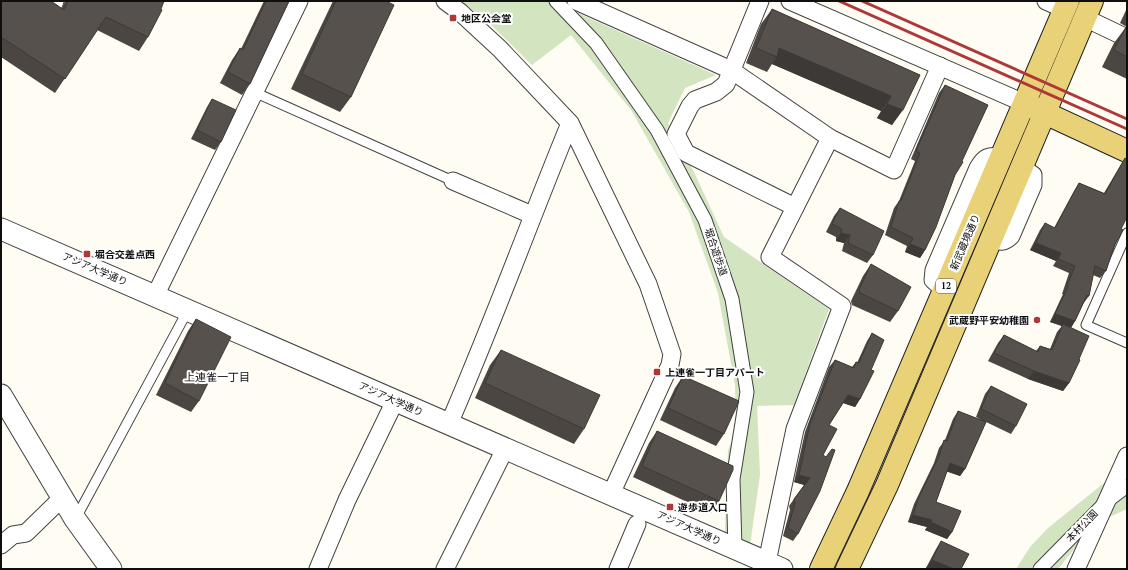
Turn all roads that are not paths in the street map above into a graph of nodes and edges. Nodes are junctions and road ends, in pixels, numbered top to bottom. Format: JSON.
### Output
{"nodes":[{"id":1,"x":36,"y":1,"type":"edge"},
{"id":2,"x":55,"y":1,"type":"edge"},
{"id":3,"x":299,"y":1,"type":"edge"},
{"id":4,"x":445,"y":1,"type":"edge"},
{"id":5,"x":556,"y":1,"type":"edge"},
{"id":6,"x":576,"y":1,"type":"edge"},
{"id":7,"x":760,"y":1,"type":"edge"},
{"id":8,"x":790,"y":1,"type":"edge"},
{"id":9,"x":1059,"y":4,"type":"edge"},
{"id":10,"x":1088,"y":9,"type":"edge"},
{"id":11,"x":1127,"y":38,"type":"edge"},
{"id":12,"x":940,"y":66,"type":"junction"},
{"id":13,"x":732,"y":70,"type":"junction"},
{"id":14,"x":254,"y":92,"type":"junction"},
{"id":15,"x":1024,"y":103,"type":"junction"},
{"id":16,"x":1045,"y":113,"type":"junction"},
{"id":17,"x":570,"y":123,"type":"junction"},
{"id":18,"x":830,"y":138,"type":"junction"},
{"id":19,"x":1127,"y":151,"type":"edge"},
{"id":20,"x":452,"y":181,"type":"joint"},
{"id":21,"x":795,"y":207,"type":"junction"},
{"id":22,"x":532,"y":215,"type":"junction"},
{"id":23,"x":1,"y":229,"type":"edge"},
{"id":24,"x":1127,"y":233,"type":"edge"},
{"id":25,"x":155,"y":296,"type":"junction"},
{"id":26,"x":188,"y":310,"type":"junction"},
{"id":27,"x":1127,"y":343,"type":"edge"},
{"id":28,"x":1,"y":395,"type":"edge"},
{"id":29,"x":396,"y":401,"type":"junction"},
{"id":30,"x":448,"y":424,"type":"junction"},
{"id":31,"x":505,"y":449,"type":"junction"},
{"id":32,"x":1127,"y":456,"type":"edge"},
{"id":33,"x":1127,"y":486,"type":"edge"},
{"id":34,"x":610,"y":494,"type":"junction"},
{"id":35,"x":62,"y":498,"type":"junction"},
{"id":36,"x":1106,"y":500,"type":"junction"},
{"id":37,"x":75,"y":519,"type":"junction"},
{"id":38,"x":637,"y":524,"type":"dead end"},
{"id":39,"x":1,"y":545,"type":"edge"},
{"id":40,"x":735,"y":548,"type":"junction"},
{"id":41,"x":775,"y":566,"type":"edge"},
{"id":42,"x":111,"y":569,"type":"edge"},
{"id":43,"x":318,"y":569,"type":"edge"},
{"id":44,"x":445,"y":569,"type":"edge"},
{"id":45,"x":618,"y":569,"type":"edge"},
{"id":46,"x":821,"y":569,"type":"edge"},
{"id":47,"x":847,"y":569,"type":"edge"},
{"id":48,"x":1040,"y":569,"type":"edge"},
{"id":49,"x":1076,"y":569,"type":"edge"}],
"edges":[{"from":1,"to":2,"type":"street"},
{"from":3,"to":14,"type":"street"},
{"from":4,"to":17,"type":"street"},
{"from":5,"to":40,"type":"street","name":"堀合遊歩道"},
{"from":6,"to":13,"type":"street"},
{"from":7,"to":13,"type":"street"},
{"from":8,"to":12,"type":"street"},
{"from":9,"to":15,"type":"main road","name":"新武蔵境通り","number":"12"},
{"from":10,"to":11,"type":"street"},
{"from":10,"to":16,"type":"main road","number":"12"},
{"from":12,"to":15,"type":"street"},
{"from":12,"to":18,"type":"street"},
{"from":13,"to":18,"type":"street"},
{"from":13,"to":21,"type":"street"},
{"from":14,"to":20,"type":"lane"},
{"from":14,"to":25,"type":"street"},
{"from":15,"to":16,"type":"main road"},
{"from":15,"to":46,"type":"main road","name":"新武蔵境通り","number":"12"},
{"from":16,"to":19,"type":"main road"},
{"from":16,"to":47,"type":"main road","number":"12"},
{"from":17,"to":22,"type":"street"},
{"from":17,"to":34,"type":"street"},
{"from":18,"to":21,"type":"street"},
{"from":20,"to":22,"type":"street"},
{"from":21,"to":41,"type":"street"},
{"from":22,"to":30,"type":"street"},
{"from":23,"to":25,"type":"street","name":"アジア大学通り"},
{"from":24,"to":27,"type":"lane"},
{"from":25,"to":26,"type":"street","name":"アジア大学通り"},
{"from":26,"to":29,"type":"street","name":"アジア大学通り"},
{"from":26,"to":37,"type":"lane"},
{"from":28,"to":35,"type":"street"},
{"from":29,"to":30,"type":"street","name":"アジア大学通り"},
{"from":29,"to":43,"type":"street"},
{"from":30,"to":31,"type":"street","name":"アジア大学通り"},
{"from":31,"to":34,"type":"street","name":"アジア大学通り"},
{"from":31,"to":44,"type":"street"},
{"from":32,"to":36,"type":"street"},
{"from":33,"to":36,"type":"street","name":"本村公園"},
{"from":34,"to":40,"type":"street","name":"アジア大学通り"},
{"from":35,"to":37,"type":"street"},
{"from":35,"to":39,"type":"street"},
{"from":36,"to":48,"type":"street","name":"本村公園"},
{"from":36,"to":49,"type":"street"},
{"from":37,"to":42,"type":"street"},
{"from":38,"to":45,"type":"street"},
{"from":40,"to":41,"type":"street","name":"アジア大学通り"}]}
